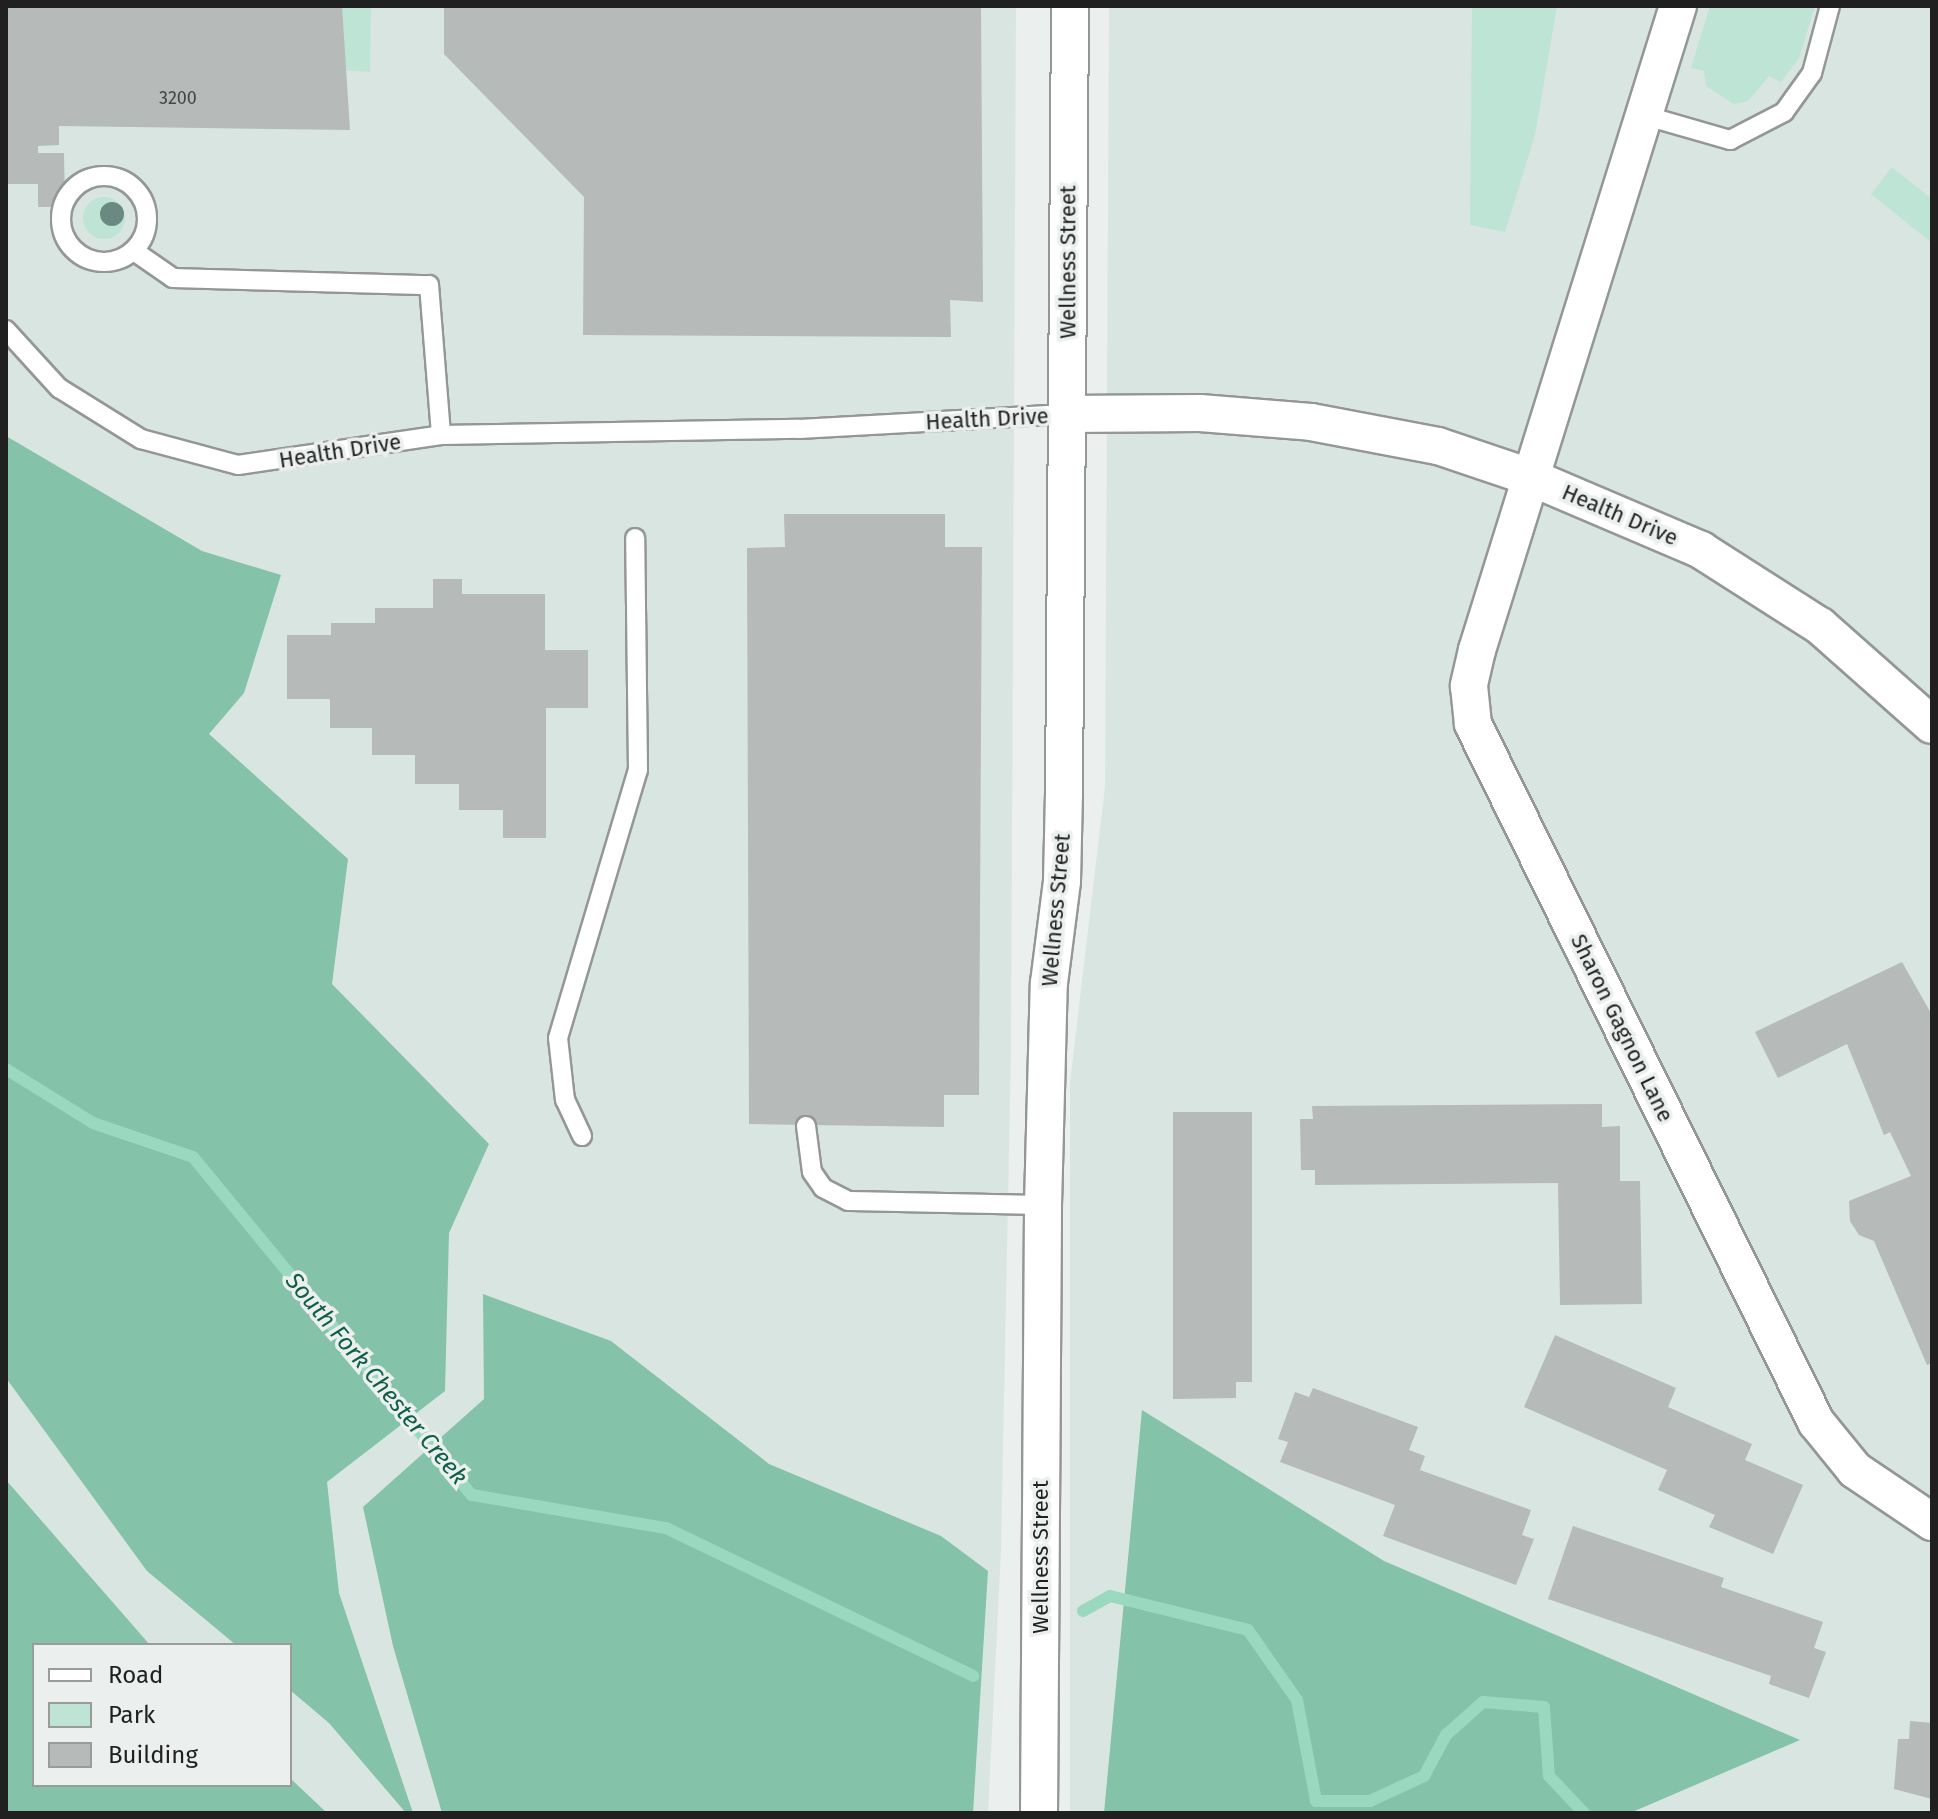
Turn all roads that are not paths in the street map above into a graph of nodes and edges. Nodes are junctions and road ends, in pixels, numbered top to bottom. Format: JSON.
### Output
{"nodes":[{"id":1,"x":1070,"y":6,"type":"edge"},
{"id":2,"x":1678,"y":6,"type":"edge"},
{"id":3,"x":1830,"y":6,"type":"edge"},
{"id":4,"x":1643,"y":115,"type":"junction"},
{"id":5,"x":134,"y":251,"type":"junction"},
{"id":6,"x":6,"y":330,"type":"edge"},
{"id":7,"x":1066,"y":414,"type":"junction"},
{"id":8,"x":441,"y":435,"type":"junction"},
{"id":9,"x":1530,"y":477,"type":"junction"},
{"id":10,"x":635,"y":538,"type":"dead end"},
{"id":11,"x":1932,"y":725,"type":"edge"},
{"id":12,"x":806,"y":1126,"type":"dead end"},
{"id":13,"x":582,"y":1136,"type":"dead end"},
{"id":14,"x":1043,"y":1205,"type":"junction"},
{"id":15,"x":1932,"y":1522,"type":"edge"},
{"id":16,"x":1039,"y":1813,"type":"edge"}],
"edges":[{"from":1,"to":7,"type":"street","name":"Wellness Street"},
{"from":2,"to":4,"type":"street","name":"Sharon Gagnon Lane"},
{"from":3,"to":4,"type":"lane"},
{"from":4,"to":9,"type":"street","name":"Sharon Gagnon Lane"},
{"from":5,"to":5,"type":"lane"},
{"from":5,"to":8,"type":"lane"},
{"from":6,"to":8,"type":"lane","name":"Health Drive"},
{"from":7,"to":8,"type":"lane","name":"Health Drive"},
{"from":7,"to":9,"type":"street","name":"Health Drive"},
{"from":7,"to":14,"type":"street","name":"Wellness Street"},
{"from":9,"to":11,"type":"street","name":"Health Drive"},
{"from":9,"to":15,"type":"street","name":"Sharon Gagnon Lane"},
{"from":10,"to":13,"type":"lane"},
{"from":12,"to":14,"type":"lane"},
{"from":14,"to":16,"type":"street","name":"Wellness Street"}]}
